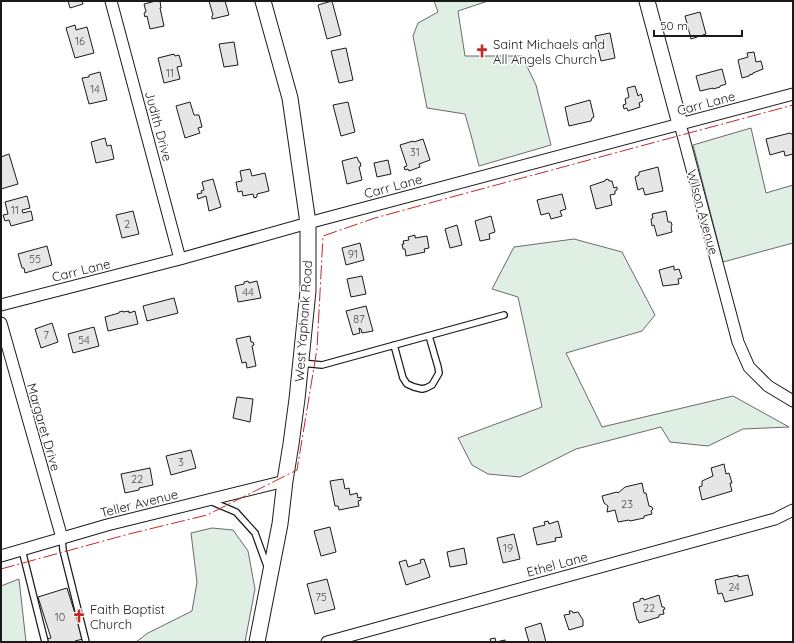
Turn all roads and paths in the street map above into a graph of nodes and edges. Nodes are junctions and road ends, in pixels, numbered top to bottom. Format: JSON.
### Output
{"nodes":[{"id":1,"x":111,"y":1,"type":"edge"},
{"id":2,"x":263,"y":1,"type":"edge"},
{"id":3,"x":647,"y":1,"type":"edge"},
{"id":4,"x":793,"y":94,"type":"edge"},
{"id":5,"x":680,"y":124,"type":"junction"},
{"id":6,"x":308,"y":223,"type":"junction"},
{"id":7,"x":180,"y":259,"type":"junction"},
{"id":8,"x":1,"y":305,"type":"edge"},
{"id":9,"x":504,"y":315,"type":"dead end"},
{"id":10,"x":1,"y":323,"type":"edge"},
{"id":11,"x":429,"y":336,"type":"junction"},
{"id":12,"x":394,"y":345,"type":"junction"},
{"id":13,"x":301,"y":363,"type":"junction"},
{"id":14,"x":793,"y":401,"type":"edge"},
{"id":15,"x":285,"y":481,"type":"junction"},
{"id":16,"x":208,"y":500,"type":"junction"},
{"id":17,"x":793,"y":510,"type":"edge"},
{"id":18,"x":62,"y":538,"type":"junction"},
{"id":19,"x":22,"y":550,"type":"junction"},
{"id":20,"x":1,"y":556,"type":"edge"},
{"id":21,"x":270,"y":574,"type":"junction"},
{"id":22,"x":45,"y":642,"type":"edge"},
{"id":23,"x":86,"y":642,"type":"edge"},
{"id":24,"x":257,"y":642,"type":"edge"},
{"id":25,"x":327,"y":642,"type":"edge"}],
"edges":[{"from":1,"to":7,"type":"street","name":"Judith Drive"},
{"from":2,"to":6,"type":"street","name":"West Yaphank Road"},
{"from":3,"to":5,"type":"street","name":"Wilson Avenue"},
{"from":4,"to":5,"type":"street","name":"Carr Lane"},
{"from":5,"to":6,"type":"street","name":"Carr Lane"},
{"from":5,"to":14,"type":"street","name":"Wilson Avenue"},
{"from":6,"to":7,"type":"street","name":"Carr Lane"},
{"from":6,"to":13,"type":"street","name":"West Yaphank Road"},
{"from":7,"to":8,"type":"street","name":"Carr Lane"},
{"from":9,"to":11,"type":"lane"},
{"from":10,"to":18,"type":"street","name":"Margaret Drive"},
{"from":11,"to":12,"type":"lane"},
{"from":11,"to":12,"type":"lane"},
{"from":12,"to":13,"type":"lane"},
{"from":13,"to":15,"type":"street","name":"West Yaphank Road"},
{"from":15,"to":16,"type":"street","name":"Teller Avenue"},
{"from":15,"to":21,"type":"street","name":"West Yaphank Road"},
{"from":16,"to":18,"type":"street","name":"Teller Avenue"},
{"from":16,"to":21,"type":"lane"},
{"from":17,"to":25,"type":"street","name":"Ethel Lane"},
{"from":18,"to":19,"type":"street","name":"Teller Avenue"},
{"from":18,"to":23,"type":"lane"},
{"from":19,"to":20,"type":"street","name":"Teller Avenue"},
{"from":19,"to":22,"type":"lane"},
{"from":21,"to":24,"type":"street","name":"West Yaphank Road"}]}
